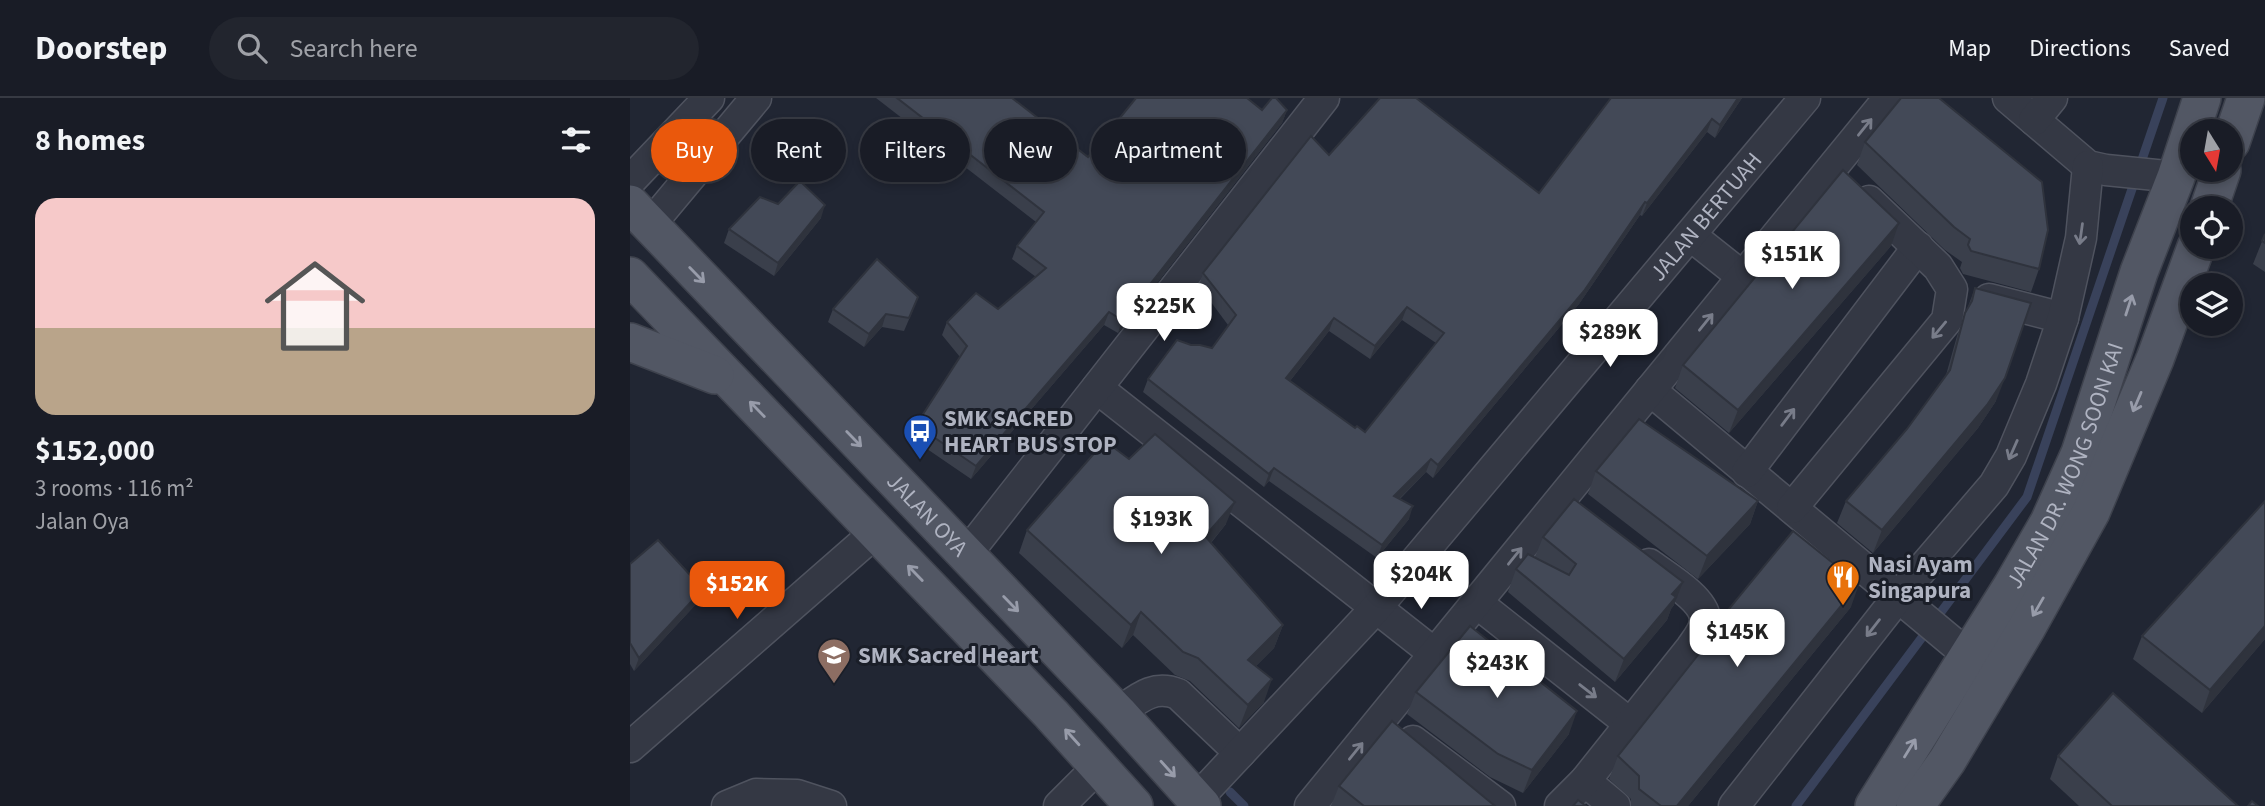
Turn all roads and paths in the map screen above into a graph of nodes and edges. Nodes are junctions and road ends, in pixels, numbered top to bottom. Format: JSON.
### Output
{"nodes":[{"id":1,"x":709,"y":98,"type":"edge"},
{"id":2,"x":756,"y":98,"type":"edge"},
{"id":3,"x":1324,"y":98,"type":"edge"},
{"id":4,"x":1805,"y":98,"type":"edge"},
{"id":5,"x":1889,"y":98,"type":"edge"},
{"id":6,"x":2008,"y":98,"type":"edge"},
{"id":7,"x":2202,"y":98,"type":"edge"},
{"id":8,"x":2246,"y":98,"type":"edge"},
{"id":9,"x":2043,"y":109,"type":"edge"},
{"id":10,"x":2239,"y":119,"type":"edge"},
{"id":11,"x":1833,"y":167,"type":"junction"},
{"id":12,"x":2097,"y":168,"type":"junction"},
{"id":13,"x":2163,"y":177,"type":"junction"},
{"id":14,"x":630,"y":181,"type":"edge"},
{"id":15,"x":640,"y":215,"type":"edge"},
{"id":16,"x":1690,"y":235,"type":"junction"},
{"id":17,"x":1917,"y":247,"type":"junction"},
{"id":18,"x":2192,"y":259,"type":"edge"},
{"id":19,"x":630,"y":269,"type":"edge"},
{"id":20,"x":630,"y":276,"type":"edge"},
{"id":21,"x":1743,"y":276,"type":"junction"},
{"id":22,"x":1952,"y":289,"type":"junction"},
{"id":23,"x":2063,"y":318,"type":"junction"},
{"id":24,"x":630,"y":342,"type":"edge"},
{"id":25,"x":729,"y":381,"type":"junction"},
{"id":26,"x":1097,"y":388,"type":"junction"},
{"id":27,"x":1650,"y":390,"type":"junction"},
{"id":28,"x":1747,"y":471,"type":"junction"},
{"id":29,"x":1792,"y":508,"type":"junction"},
{"id":30,"x":876,"y":532,"type":"junction"},
{"id":31,"x":1626,"y":545,"type":"edge"},
{"id":32,"x":965,"y":556,"type":"junction"},
{"id":33,"x":1477,"y":603,"type":"junction"},
{"id":34,"x":1906,"y":604,"type":"junction"},
{"id":35,"x":1377,"y":608,"type":"junction"},
{"id":36,"x":1435,"y":654,"type":"junction"},
{"id":37,"x":1968,"y":655,"type":"junction"},
{"id":38,"x":1118,"y":713,"type":"junction"},
{"id":39,"x":1383,"y":718,"type":"junction"},
{"id":40,"x":1629,"y":723,"type":"junction"},
{"id":41,"x":630,"y":747,"type":"edge"},
{"id":42,"x":1240,"y":753,"type":"junction"},
{"id":43,"x":1099,"y":766,"type":"junction"},
{"id":44,"x":1585,"y":781,"type":"junction"},
{"id":45,"x":1199,"y":803,"type":"edge"},
{"id":46,"x":1313,"y":805,"type":"edge"},
{"id":47,"x":727,"y":806,"type":"edge"},
{"id":48,"x":831,"y":806,"type":"edge"},
{"id":49,"x":1059,"y":806,"type":"edge"},
{"id":50,"x":1134,"y":806,"type":"edge"},
{"id":51,"x":1500,"y":806,"type":"edge"},
{"id":52,"x":1560,"y":806,"type":"edge"},
{"id":53,"x":1615,"y":806,"type":"edge"},
{"id":54,"x":1734,"y":806,"type":"edge"},
{"id":55,"x":1874,"y":806,"type":"edge"},
{"id":56,"x":1915,"y":806,"type":"edge"}],
"edges":[{"from":1,"to":14,"type":"street"},
{"from":2,"to":15,"type":"street"},
{"from":3,"to":26,"type":"street"},
{"from":4,"to":16,"type":"street","name":"JALAN BERTUAH"},
{"from":11,"to":5,"type":"street","one_way":true},
{"from":6,"to":9,"type":"street"},
{"from":7,"to":13,"type":"main road","name":"JALAN DR. WONG SOON KAI"},
{"from":8,"to":10,"type":"main road"},
{"from":9,"to":12,"type":"street"},
{"from":11,"to":17,"type":"street"},
{"from":11,"to":21,"type":"street"},
{"from":12,"to":13,"type":"street"},
{"from":12,"to":23,"type":"street","one_way":true},
{"from":37,"to":13,"type":"main road","name":"JALAN DR. WONG SOON KAI","one_way":true},
{"from":15,"to":19,"type":"main road"},
{"from":15,"to":32,"type":"main road","name":"JALAN OYA","one_way":true},
{"from":16,"to":21,"type":"street"},
{"from":16,"to":35,"type":"street","name":"JALAN BERTUAH"},
{"from":17,"to":22,"type":"street"},
{"from":28,"to":17,"type":"street","one_way":true},
{"from":18,"to":56,"type":"main road","name":"JALAN DR. WONG SOON KAI","one_way":true},
{"from":20,"to":25,"type":"main road"},
{"from":27,"to":21,"type":"street","one_way":true},
{"from":22,"to":23,"type":"street"},
{"from":22,"to":29,"type":"street","one_way":true},
{"from":23,"to":34,"type":"street","one_way":true},
{"from":24,"to":25,"type":"main road"},
{"from":30,"to":25,"type":"main road","one_way":true},
{"from":26,"to":32,"type":"street"},
{"from":26,"to":35,"type":"street"},
{"from":27,"to":28,"type":"street"},
{"from":33,"to":27,"type":"street","one_way":true},
{"from":28,"to":29,"type":"street"},
{"from":29,"to":34,"type":"street"},
{"from":30,"to":41,"type":"street"},
{"from":43,"to":30,"type":"main road","one_way":true},
{"from":31,"to":40,"type":"street"},
{"from":32,"to":38,"type":"main road","name":"JALAN OYA","one_way":true},
{"from":33,"to":36,"type":"street"},
{"from":33,"to":40,"type":"street","one_way":true},
{"from":34,"to":37,"type":"street"},
{"from":34,"to":54,"type":"street","one_way":true},
{"from":35,"to":36,"type":"street"},
{"from":35,"to":42,"type":"street","name":"JALAN BERTUAH"},
{"from":36,"to":39,"type":"street"},
{"from":55,"to":37,"type":"main road","name":"JALAN DR. WONG SOON KAI","one_way":true},
{"from":38,"to":42,"type":"street"},
{"from":38,"to":45,"type":"main road","name":"JALAN OYA","one_way":true},
{"from":46,"to":39,"type":"street","one_way":true},
{"from":39,"to":51,"type":"street"},
{"from":40,"to":44,"type":"street"},
{"from":42,"to":45,"type":"street","name":"JALAN BERTUAH"},
{"from":43,"to":49,"type":"street"},
{"from":43,"to":50,"type":"main road"},
{"from":44,"to":52,"type":"street"},
{"from":44,"to":53,"type":"street"},
{"from":47,"to":48,"type":"street"}]}
